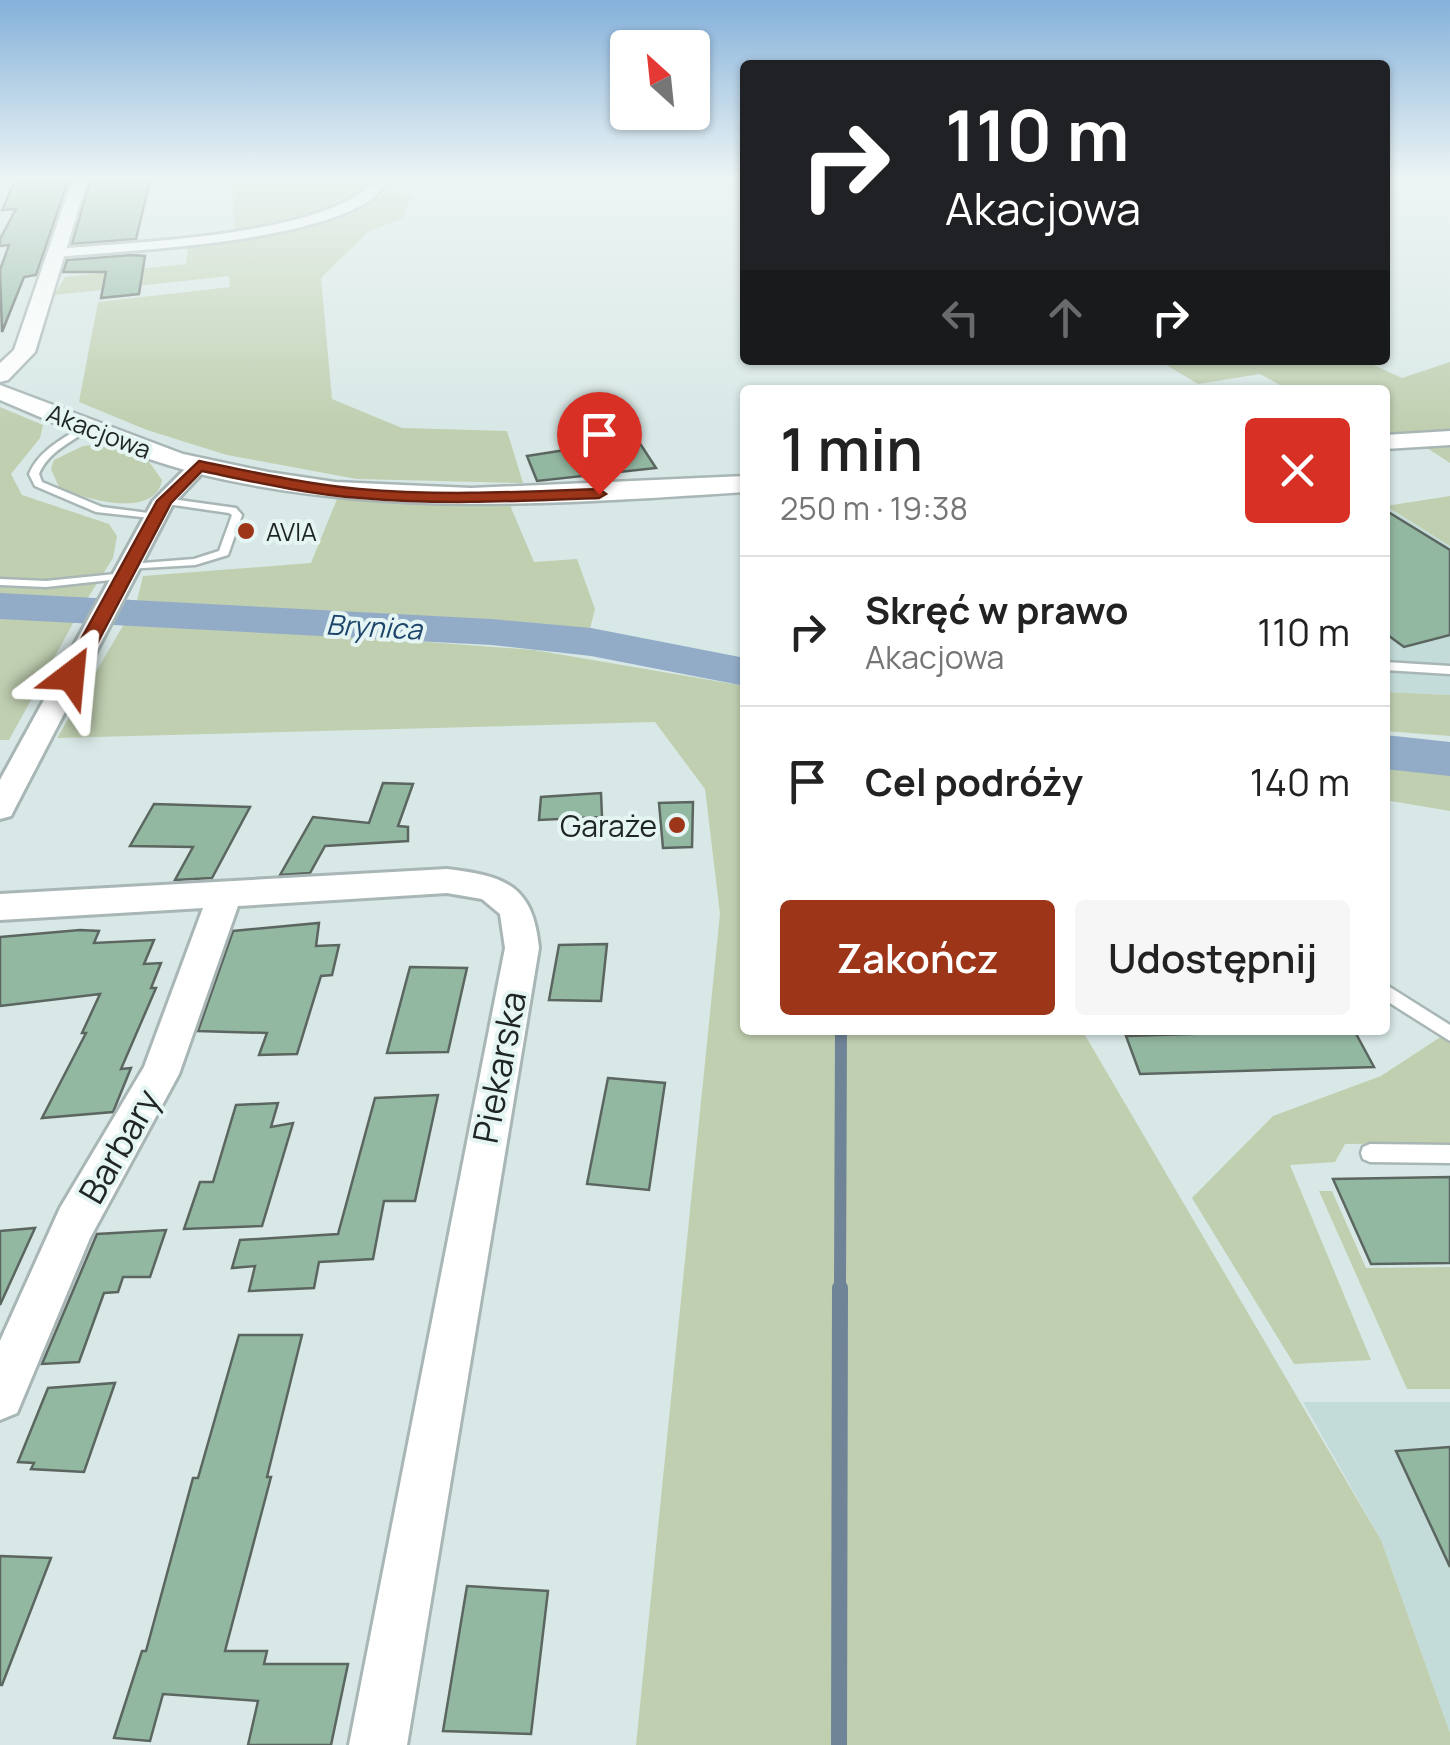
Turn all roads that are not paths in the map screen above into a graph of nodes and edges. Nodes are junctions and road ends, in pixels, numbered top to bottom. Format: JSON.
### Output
{"nodes":[{"id":1,"x":53,"y":262,"type":"edge"},
{"id":2,"x":0,"y":374,"type":"edge"},
{"id":3,"x":0,"y":392,"type":"edge"},
{"id":4,"x":88,"y":427,"type":"junction"},
{"id":5,"x":1450,"y":438,"type":"edge"},
{"id":6,"x":1390,"y":442,"type":"edge"},
{"id":7,"x":199,"y":466,"type":"junction"},
{"id":8,"x":740,"y":484,"type":"edge"},
{"id":9,"x":160,"y":509,"type":"junction"},
{"id":10,"x":126,"y":574,"type":"junction"},
{"id":11,"x":0,"y":582,"type":"edge"},
{"id":12,"x":1390,"y":666,"type":"edge"},
{"id":13,"x":1450,"y":670,"type":"edge"},
{"id":14,"x":0,"y":808,"type":"edge"},
{"id":15,"x":226,"y":892,"type":"junction"},
{"id":16,"x":0,"y":906,"type":"edge"},
{"id":17,"x":1390,"y":994,"type":"edge"},
{"id":18,"x":1450,"y":1034,"type":"edge"},
{"id":19,"x":1370,"y":1153,"type":"dead end"},
{"id":20,"x":1450,"y":1154,"type":"edge"},
{"id":21,"x":0,"y":1396,"type":"edge"},
{"id":22,"x":378,"y":1745,"type":"edge"}],
"edges":[{"from":1,"to":2,"type":"street"},
{"from":3,"to":4,"type":"street","name":"Akacjowa"},
{"from":4,"to":7,"type":"street","name":"Akacjowa"},
{"from":4,"to":9,"type":"lane"},
{"from":5,"to":6,"type":"street"},
{"from":7,"to":8,"type":"street","name":"Akacjowa"},
{"from":7,"to":9,"type":"street","name":"Akacjowa"},
{"from":9,"to":10,"type":"street","name":"Akacjowa"},
{"from":9,"to":10,"type":"lane"},
{"from":10,"to":11,"type":"lane"},
{"from":10,"to":14,"type":"street","name":"Akacjowa"},
{"from":12,"to":13,"type":"lane"},
{"from":15,"to":16,"type":"street","name":"Piekarska"},
{"from":15,"to":21,"type":"street","name":"Barbary"},
{"from":15,"to":22,"type":"street","name":"Piekarska"},
{"from":17,"to":18,"type":"lane"},
{"from":19,"to":20,"type":"lane"}]}
